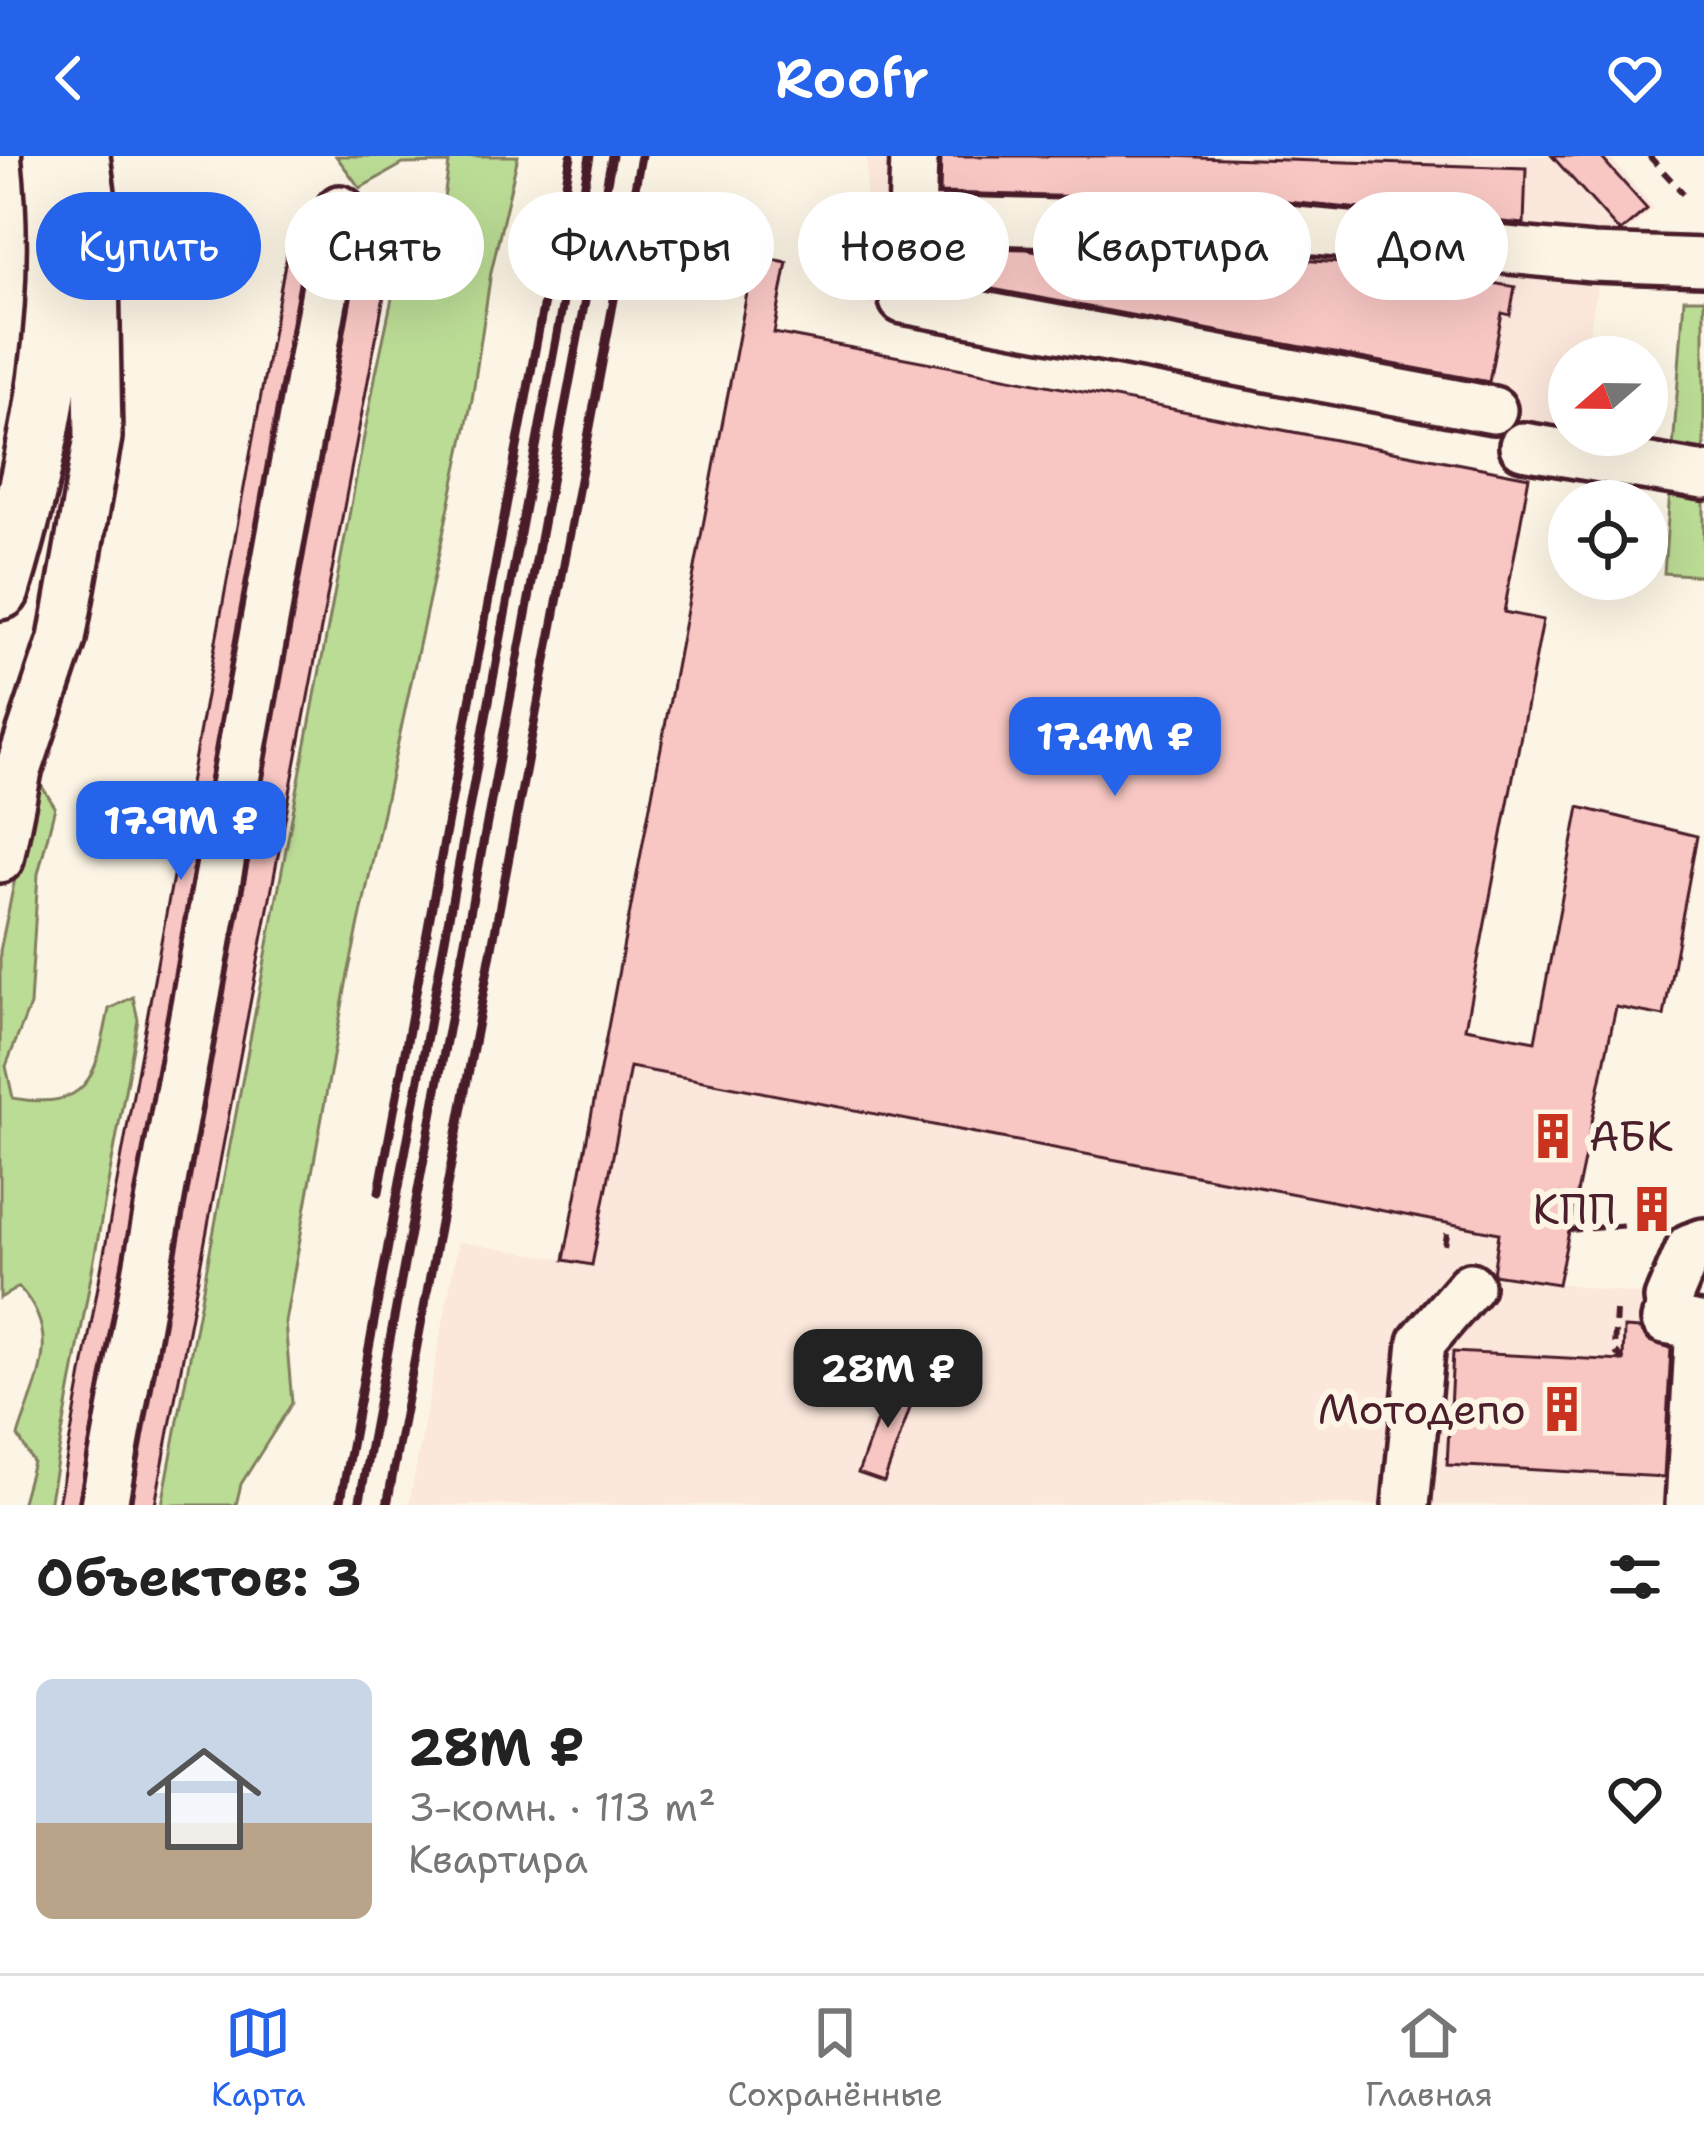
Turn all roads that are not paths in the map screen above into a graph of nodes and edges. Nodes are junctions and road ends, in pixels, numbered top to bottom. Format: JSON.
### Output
{"nodes":[{"id":1,"x":52,"y":156,"type":"edge"},
{"id":2,"x":86,"y":156,"type":"edge"},
{"id":3,"x":914,"y":156,"type":"edge"},
{"id":4,"x":913,"y":192,"type":"edge"},
{"id":5,"x":1009,"y":222,"type":"edge"},
{"id":6,"x":1704,"y":262,"type":"edge"},
{"id":7,"x":323,"y":300,"type":"edge"},
{"id":8,"x":903,"y":300,"type":"edge"},
{"id":9,"x":1493,"y":410,"type":"dead end"},
{"id":10,"x":1523,"y":446,"type":"dead end"},
{"id":11,"x":1704,"y":476,"type":"edge"},
{"id":12,"x":0,"y":590,"type":"edge"},
{"id":13,"x":0,"y":859,"type":"edge"},
{"id":14,"x":1695,"y":1233,"type":"edge"},
{"id":15,"x":1470,"y":1286,"type":"dead end"},
{"id":16,"x":104,"y":1505,"type":"edge"},
{"id":17,"x":1406,"y":1505,"type":"edge"},
{"id":18,"x":1689,"y":1505,"type":"edge"}],
"edges":[{"from":1,"to":12,"type":"main road"},
{"from":2,"to":13,"type":"lane"},
{"from":3,"to":4,"type":"lane"},
{"from":5,"to":6,"type":"lane"},
{"from":7,"to":16,"type":"lane"},
{"from":8,"to":9,"type":"lane"},
{"from":10,"to":11,"type":"lane"},
{"from":14,"to":18,"type":"lane"},
{"from":15,"to":17,"type":"lane"}]}
